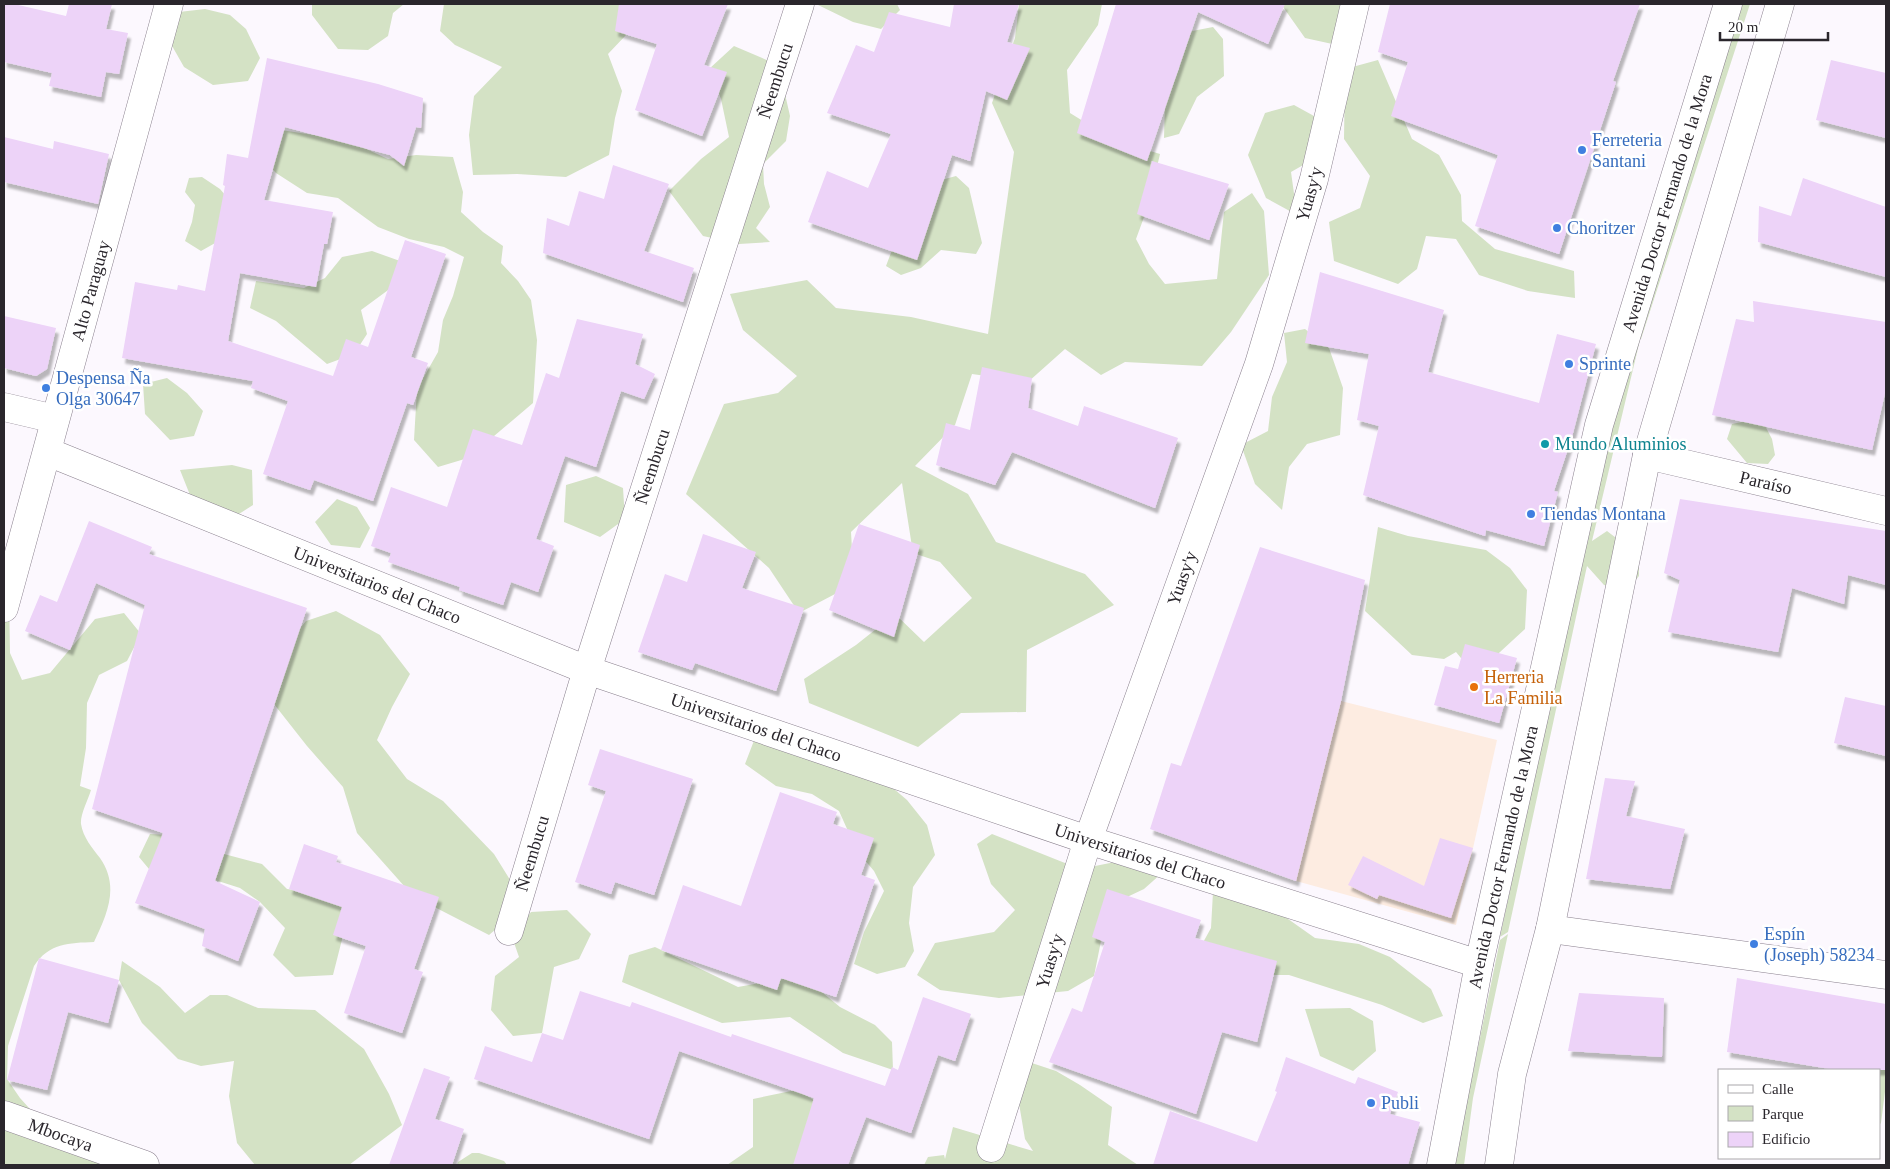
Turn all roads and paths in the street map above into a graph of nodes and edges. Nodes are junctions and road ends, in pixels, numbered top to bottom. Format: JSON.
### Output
{"nodes":[{"id":1,"x":169,"y":4,"type":"edge"},
{"id":2,"x":800,"y":4,"type":"edge"},
{"id":3,"x":1354,"y":4,"type":"edge"},
{"id":4,"x":1728,"y":4,"type":"edge"},
{"id":5,"x":1780,"y":4,"type":"edge"},
{"id":6,"x":4,"y":406,"type":"edge"},
{"id":7,"x":55,"y":419,"type":"junction"},
{"id":8,"x":48,"y":452,"type":"junction"},
{"id":9,"x":1647,"y":454,"type":"junction"},
{"id":10,"x":1886,"y":511,"type":"edge"},
{"id":11,"x":4,"y":608,"type":"edge"},
{"id":12,"x":587,"y":670,"type":"junction"},
{"id":13,"x":1088,"y":840,"type":"junction"},
{"id":14,"x":1550,"y":929,"type":"junction"},
{"id":15,"x":509,"y":931,"type":"dead end"},
{"id":16,"x":1479,"y":964,"type":"junction"},
{"id":17,"x":1886,"y":975,"type":"edge"},
{"id":18,"x":4,"y":1115,"type":"edge"},
{"id":19,"x":991,"y":1148,"type":"dead end"},
{"id":20,"x":145,"y":1165,"type":"edge"},
{"id":21,"x":1442,"y":1165,"type":"edge"},
{"id":22,"x":1499,"y":1165,"type":"edge"}],
"edges":[{"from":1,"to":7,"type":"main road","name":"Alto Paraguay"},
{"from":2,"to":12,"type":"main road","name":"Ñeembucu"},
{"from":3,"to":13,"type":"main road","name":"Yuasy'y"},
{"from":4,"to":16,"type":"main road","name":"Avenida Doctor Fernando de la Mora"},
{"from":5,"to":9,"type":"main road"},
{"from":6,"to":7,"type":"main road"},
{"from":7,"to":8,"type":"main road","name":"Alto Paraguay"},
{"from":8,"to":11,"type":"main road","name":"Alto Paraguay"},
{"from":8,"to":12,"type":"main road","name":"Universitarios del Chaco"},
{"from":9,"to":10,"type":"main road","name":"Paraíso"},
{"from":9,"to":14,"type":"main road"},
{"from":12,"to":13,"type":"main road","name":"Universitarios del Chaco"},
{"from":12,"to":15,"type":"main road","name":"Ñeembucu"},
{"from":13,"to":16,"type":"main road","name":"Universitarios del Chaco"},
{"from":13,"to":19,"type":"main road","name":"Yuasy'y"},
{"from":14,"to":17,"type":"main road"},
{"from":14,"to":22,"type":"main road"},
{"from":16,"to":21,"type":"main road","name":"Avenida Doctor Fernando de la Mora"},
{"from":18,"to":20,"type":"main road","name":"Mbocaya"}]}
